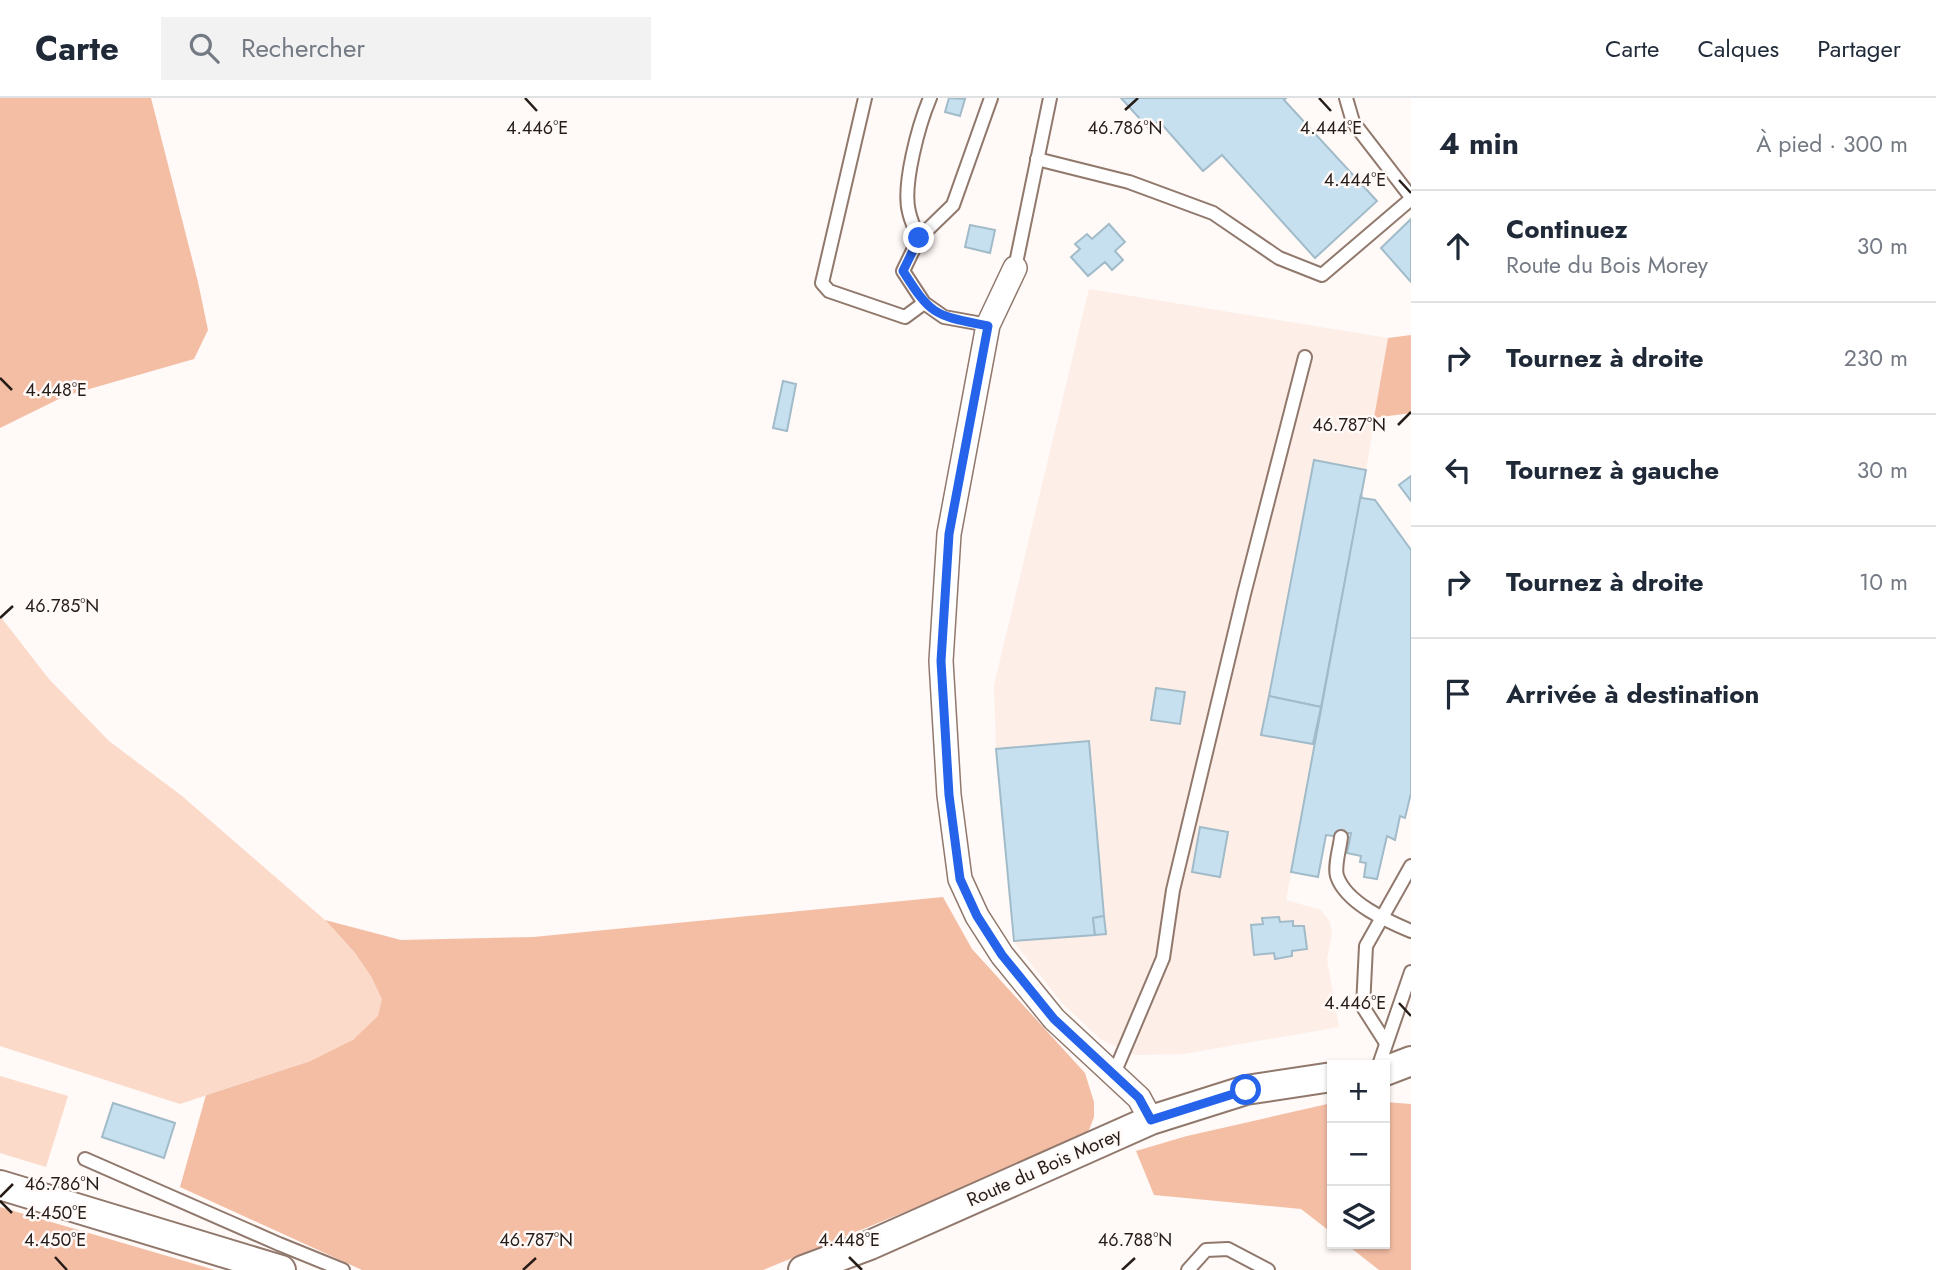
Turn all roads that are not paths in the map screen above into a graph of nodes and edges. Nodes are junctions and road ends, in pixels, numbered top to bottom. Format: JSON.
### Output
{"nodes":[{"id":1,"x":865,"y":98,"type":"edge"},
{"id":2,"x":930,"y":98,"type":"edge"},
{"id":3,"x":991,"y":98,"type":"edge"},
{"id":4,"x":1050,"y":98,"type":"edge"},
{"id":5,"x":1346,"y":98,"type":"edge"},
{"id":6,"x":1037,"y":159,"type":"junction"},
{"id":7,"x":1411,"y":198,"type":"edge"},
{"id":8,"x":919,"y":238,"type":"junction"},
{"id":9,"x":1015,"y":268,"type":"joint"},
{"id":10,"x":923,"y":303,"type":"junction"},
{"id":11,"x":988,"y":326,"type":"junction"},
{"id":12,"x":1305,"y":357,"type":"dead end"},
{"id":13,"x":1341,"y":837,"type":"dead end"},
{"id":14,"x":1411,"y":866,"type":"edge"},
{"id":15,"x":1381,"y":919,"type":"junction"},
{"id":16,"x":1411,"y":931,"type":"edge"},
{"id":17,"x":1411,"y":972,"type":"edge"},
{"id":18,"x":1386,"y":1043,"type":"junction"},
{"id":19,"x":1381,"y":1060,"type":"edge"},
{"id":20,"x":1411,"y":1061,"type":"edge"},
{"id":21,"x":1390,"y":1071,"type":"edge"},
{"id":22,"x":1390,"y":1074,"type":"edge"},
{"id":23,"x":1113,"y":1076,"type":"junction"},
{"id":24,"x":1411,"y":1077,"type":"edge"},
{"id":25,"x":1327,"y":1078,"type":"edge"},
{"id":26,"x":1151,"y":1120,"type":"junction"},
{"id":27,"x":85,"y":1159,"type":"dead end"},
{"id":28,"x":0,"y":1185,"type":"edge"},
{"id":29,"x":281,"y":1270,"type":"edge"},
{"id":30,"x":343,"y":1270,"type":"edge"},
{"id":31,"x":803,"y":1270,"type":"edge"},
{"id":32,"x":1188,"y":1270,"type":"edge"},
{"id":33,"x":1268,"y":1270,"type":"edge"}],
"edges":[{"from":1,"to":10,"type":"lane"},
{"from":2,"to":8,"type":"lane"},
{"from":3,"to":8,"type":"lane"},
{"from":4,"to":6,"type":"lane"},
{"from":5,"to":7,"type":"lane"},
{"from":6,"to":7,"type":"lane"},
{"from":6,"to":9,"type":"lane"},
{"from":8,"to":10,"type":"lane"},
{"from":9,"to":11,"type":"street"},
{"from":10,"to":11,"type":"lane"},
{"from":11,"to":23,"type":"street"},
{"from":12,"to":23,"type":"lane"},
{"from":13,"to":15,"type":"lane"},
{"from":14,"to":15,"type":"lane"},
{"from":15,"to":16,"type":"lane"},
{"from":15,"to":18,"type":"lane"},
{"from":17,"to":18,"type":"lane"},
{"from":18,"to":19,"type":"lane"},
{"from":20,"to":21,"type":"street"},
{"from":22,"to":24,"type":"street"},
{"from":23,"to":26,"type":"street"},
{"from":25,"to":26,"type":"street","name":"Route du Bois Morey"},
{"from":26,"to":31,"type":"street","name":"Route du Bois Morey"},
{"from":27,"to":30,"type":"lane"},
{"from":28,"to":29,"type":"street"},
{"from":32,"to":33,"type":"lane"}]}
